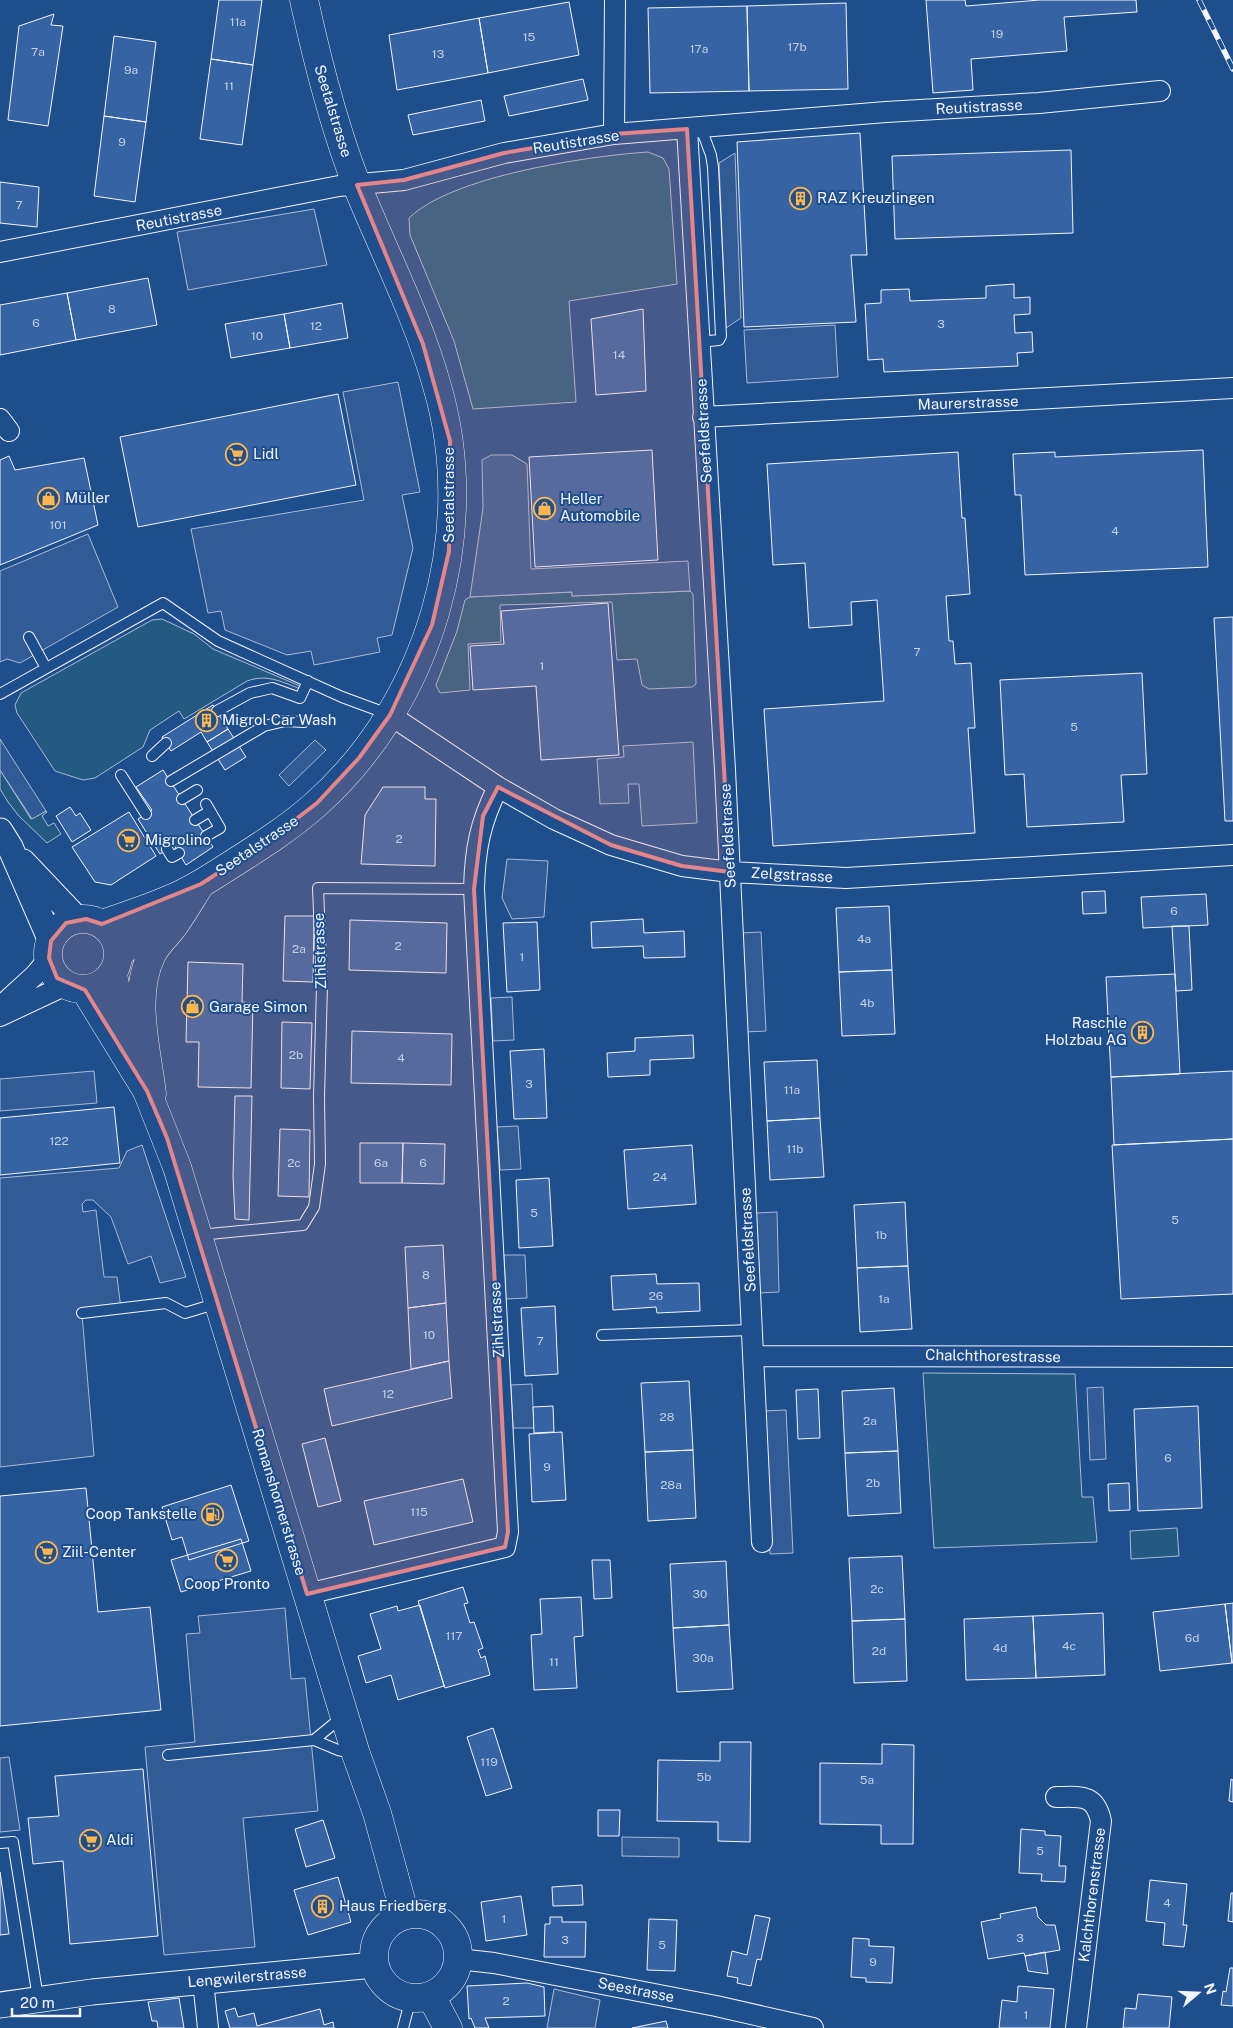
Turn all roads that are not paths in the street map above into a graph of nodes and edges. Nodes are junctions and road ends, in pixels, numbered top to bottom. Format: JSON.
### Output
{"nodes":[{"id":1,"x":304,"y":0,"type":"edge"},
{"id":2,"x":615,"y":0,"type":"edge"},
{"id":3,"x":1160,"y":91,"type":"dead end"},
{"id":4,"x":694,"y":129,"type":"junction"},
{"id":5,"x":614,"y":134,"type":"junction"},
{"id":6,"x":357,"y":185,"type":"junction"},
{"id":7,"x":0,"y":252,"type":"edge"},
{"id":8,"x":1233,"y":388,"type":"edge"},
{"id":9,"x":704,"y":416,"type":"junction"},
{"id":10,"x":29,"y":637,"type":"dead end"},
{"id":11,"x":46,"y":668,"type":"junction"},
{"id":12,"x":308,"y":681,"type":"junction"},
{"id":13,"x":0,"y":694,"type":"edge"},
{"id":14,"x":217,"y":711,"type":"dead end"},
{"id":15,"x":390,"y":715,"type":"junction"},
{"id":16,"x":304,"y":722,"type":"dead end"},
{"id":17,"x":166,"y":743,"type":"dead end"},
{"id":18,"x":152,"y":756,"type":"dead end"},
{"id":19,"x":121,"y":775,"type":"dead end"},
{"id":20,"x":171,"y":781,"type":"dead end"},
{"id":21,"x":498,"y":786,"type":"junction"},
{"id":22,"x":197,"y":790,"type":"dead end"},
{"id":23,"x":182,"y":799,"type":"dead end"},
{"id":24,"x":146,"y":814,"type":"dead end"},
{"id":25,"x":195,"y":820,"type":"dead end"},
{"id":26,"x":206,"y":836,"type":"dead end"},
{"id":27,"x":5,"y":839,"type":"edge"},
{"id":28,"x":167,"y":849,"type":"dead end"},
{"id":29,"x":179,"y":853,"type":"dead end"},
{"id":30,"x":1233,"y":855,"type":"edge"},
{"id":31,"x":730,"y":872,"type":"junction"},
{"id":32,"x":201,"y":884,"type":"junction"},
{"id":33,"x":474,"y":889,"type":"junction"},
{"id":34,"x":172,"y":899,"type":"junction"},
{"id":35,"x":89,"y":922,"type":"junction"},
{"id":36,"x":50,"y":950,"type":"junction"},
{"id":37,"x":116,"y":964,"type":"junction"},
{"id":38,"x":75,"y":987,"type":"junction"},
{"id":39,"x":0,"y":1007,"type":"edge"},
{"id":40,"x":0,"y":1016,"type":"edge"},
{"id":41,"x":151,"y":1099,"type":"junction"},
{"id":42,"x":199,"y":1235,"type":"junction"},
{"id":43,"x":219,"y":1303,"type":"junction"},
{"id":44,"x":82,"y":1313,"type":"dead end"},
{"id":45,"x":752,"y":1330,"type":"junction"},
{"id":46,"x":602,"y":1335,"type":"dead end"},
{"id":47,"x":753,"y":1356,"type":"junction"},
{"id":48,"x":1233,"y":1357,"type":"edge"},
{"id":49,"x":762,"y":1542,"type":"dead end"},
{"id":50,"x":307,"y":1594,"type":"junction"},
{"id":51,"x":345,"y":1715,"type":"junction"},
{"id":52,"x":314,"y":1740,"type":"junction"},
{"id":53,"x":356,"y":1754,"type":"junction"},
{"id":54,"x":168,"y":1755,"type":"dead end"},
{"id":55,"x":1056,"y":1797,"type":"dead end"},
{"id":56,"x":0,"y":1843,"type":"edge"},
{"id":57,"x":404,"y":1915,"type":"junction"},
{"id":58,"x":458,"y":1959,"type":"junction"},
{"id":59,"x":374,"y":1965,"type":"junction"},
{"id":60,"x":203,"y":1981,"type":"junction"},
{"id":61,"x":421,"y":1997,"type":"junction"},
{"id":62,"x":38,"y":1998,"type":"junction"},
{"id":63,"x":0,"y":2005,"type":"edge"},
{"id":64,"x":208,"y":2028,"type":"edge"},
{"id":65,"x":403,"y":2028,"type":"edge"},
{"id":66,"x":448,"y":2028,"type":"edge"},
{"id":67,"x":813,"y":2028,"type":"edge"},
{"id":68,"x":1076,"y":2028,"type":"edge"}],
"edges":[{"from":1,"to":6,"type":"main road","name":"Seetalstrasse"},
{"from":2,"to":5,"type":"street"},
{"from":3,"to":4,"type":"street","name":"Reutistrasse"},
{"from":4,"to":5,"type":"street","name":"Reutistrasse"},
{"from":4,"to":9,"type":"street","name":"Seefeldstrasse"},
{"from":5,"to":6,"type":"street","name":"Reutistrasse"},
{"from":6,"to":7,"type":"street","name":"Reutistrasse"},
{"from":6,"to":15,"type":"main road","name":"Seetalstrasse"},
{"from":8,"to":9,"type":"street","name":"Maurerstrasse"},
{"from":9,"to":31,"type":"street","name":"Seefeldstrasse"},
{"from":10,"to":11,"type":"lane"},
{"from":11,"to":12,"type":"lane"},
{"from":11,"to":13,"type":"lane"},
{"from":12,"to":14,"type":"lane"},
{"from":12,"to":15,"type":"lane"},
{"from":15,"to":21,"type":"street","name":"Zelgstrasse"},
{"from":15,"to":32,"type":"main road","name":"Seetalstrasse"},
{"from":16,"to":20,"type":"lane"},
{"from":17,"to":18,"type":"lane"},
{"from":19,"to":24,"type":"lane"},
{"from":21,"to":31,"type":"street","name":"Zelgstrasse"},
{"from":21,"to":33,"type":"street","name":"Zihlstrasse"},
{"from":22,"to":23,"type":"lane"},
{"from":25,"to":26,"type":"lane"},
{"from":27,"to":35,"type":"street"},
{"from":27,"to":36,"type":"street"},
{"from":28,"to":29,"type":"lane"},
{"from":30,"to":31,"type":"street","name":"Zelgstrasse"},
{"from":31,"to":45,"type":"street","name":"Seefeldstrasse"},
{"from":32,"to":34,"type":"main road","name":"Seetalstrasse"},
{"from":32,"to":41,"type":"main road"},
{"from":33,"to":42,"type":"lane","name":"Zihlstrasse"},
{"from":33,"to":50,"type":"street","name":"Zihlstrasse"},
{"from":34,"to":35,"type":"main road","name":"Seetalstrasse"},
{"from":34,"to":37,"type":"main road","name":"Seetalstrasse"},
{"from":35,"to":36,"type":"main road"},
{"from":35,"to":37,"type":"main road"},
{"from":36,"to":38,"type":"main road"},
{"from":36,"to":39,"type":"street"},
{"from":37,"to":38,"type":"main road"},
{"from":37,"to":41,"type":"main road","name":"Romanshornerstrasse"},
{"from":38,"to":40,"type":"street"},
{"from":38,"to":41,"type":"main road","name":"Romanshornerstrasse"},
{"from":41,"to":42,"type":"main road","name":"Romanshornerstrasse"},
{"from":42,"to":43,"type":"main road","name":"Romanshornerstrasse"},
{"from":43,"to":44,"type":"lane"},
{"from":43,"to":50,"type":"main road","name":"Romanshornerstrasse"},
{"from":45,"to":46,"type":"lane"},
{"from":45,"to":47,"type":"street","name":"Seefeldstrasse"},
{"from":47,"to":48,"type":"street","name":"Chalchthorestrasse"},
{"from":47,"to":49,"type":"street","name":"Seefeldstrasse"},
{"from":50,"to":51,"type":"main road","name":"Romanshornerstrasse"},
{"from":51,"to":52,"type":"lane"},
{"from":51,"to":53,"type":"main road","name":"Romanshornerstrasse"},
{"from":52,"to":53,"type":"lane"},
{"from":52,"to":54,"type":"lane"},
{"from":53,"to":57,"type":"main road","name":"Romanshornerstrasse"},
{"from":55,"to":68,"type":"street","name":"Kalchthorenstrasse"},
{"from":56,"to":62,"type":"lane"},
{"from":57,"to":58,"type":"main road"},
{"from":57,"to":59,"type":"main road"},
{"from":58,"to":61,"type":"main road"},
{"from":58,"to":67,"type":"street","name":"Seestrasse"},
{"from":59,"to":60,"type":"street","name":"Lengwilerstrasse"},
{"from":59,"to":61,"type":"main road"},
{"from":60,"to":62,"type":"street","name":"Lengwilerstrasse"},
{"from":60,"to":64,"type":"street"},
{"from":61,"to":65,"type":"lane"},
{"from":61,"to":66,"type":"main road"},
{"from":62,"to":63,"type":"street","name":"Lengwilerstrasse"}]}
